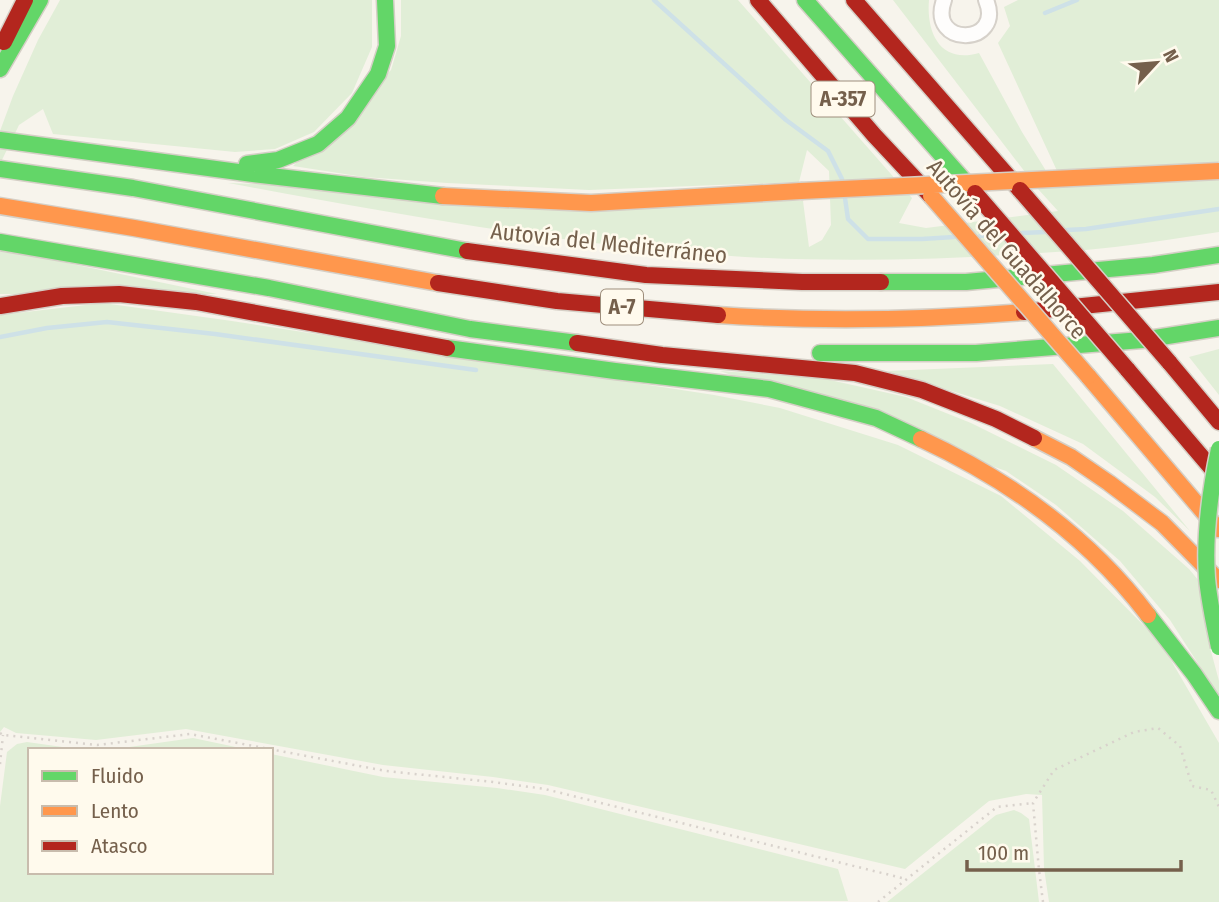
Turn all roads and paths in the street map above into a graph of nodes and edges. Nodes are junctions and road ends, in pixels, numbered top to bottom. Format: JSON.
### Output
{"nodes":[{"id":1,"x":24,"y":0,"type":"edge"},
{"id":2,"x":40,"y":0,"type":"edge"},
{"id":3,"x":385,"y":0,"type":"edge"},
{"id":4,"x":394,"y":0,"type":"edge"},
{"id":5,"x":758,"y":0,"type":"edge"},
{"id":6,"x":806,"y":0,"type":"edge"},
{"id":7,"x":854,"y":0,"type":"edge"},
{"id":8,"x":944,"y":0,"type":"edge"},
{"id":9,"x":986,"y":0,"type":"edge"},
{"id":10,"x":894,"y":22,"type":"dead end"},
{"id":11,"x":387,"y":47,"type":"junction"},
{"id":12,"x":0,"y":51,"type":"edge"},
{"id":13,"x":0,"y":69,"type":"edge"},
{"id":14,"x":962,"y":124,"type":"junction"},
{"id":15,"x":0,"y":140,"type":"edge"},
{"id":16,"x":90,"y":152,"type":"junction"},
{"id":17,"x":0,"y":169,"type":"edge"},
{"id":18,"x":1219,"y":171,"type":"edge"},
{"id":19,"x":0,"y":206,"type":"edge"},
{"id":20,"x":0,"y":242,"type":"edge"},
{"id":21,"x":1219,"y":255,"type":"edge"},
{"id":22,"x":1219,"y":292,"type":"edge"},
{"id":23,"x":0,"y":306,"type":"edge"},
{"id":24,"x":1219,"y":328,"type":"edge"},
{"id":25,"x":595,"y":345,"type":"junction"},
{"id":26,"x":1219,"y":422,"type":"edge"},
{"id":27,"x":1219,"y":449,"type":"edge"},
{"id":28,"x":1219,"y":477,"type":"edge"},
{"id":29,"x":1219,"y":530,"type":"edge"},
{"id":30,"x":1219,"y":582,"type":"edge"},
{"id":31,"x":1219,"y":647,"type":"edge"},
{"id":32,"x":1219,"y":711,"type":"edge"},
{"id":33,"x":2,"y":734,"type":"edge"},
{"id":34,"x":264,"y":748,"type":"edge"},
{"id":35,"x":273,"y":750,"type":"edge"},
{"id":36,"x":0,"y":764,"type":"edge"},
{"id":37,"x":1033,"y":803,"type":"junction"},
{"id":38,"x":1219,"y":807,"type":"edge"},
{"id":39,"x":906,"y":879,"type":"junction"},
{"id":40,"x":878,"y":902,"type":"edge"},
{"id":41,"x":1043,"y":902,"type":"edge"}],
"edges":[{"from":1,"to":12,"type":"main road"},
{"from":2,"to":13,"type":"main road"},
{"from":3,"to":11,"type":"main road"},
{"from":4,"to":11,"type":"main road"},
{"from":5,"to":29,"type":"main road","name":"Autovía del Guadalhorce","number":"A-357","bridge":true},
{"from":6,"to":28,"type":"main road","name":"Autovía del Guadalhorce","number":"A-357","bridge":true},
{"from":7,"to":14,"type":"main road"},
{"from":8,"to":9,"type":"street"},
{"from":10,"to":14,"type":"main road"},
{"from":11,"to":16,"type":"main road"},
{"from":14,"to":26,"type":"main road","bridge":true},
{"from":15,"to":16,"type":"main road"},
{"from":16,"to":18,"type":"main road","bridge":true},
{"from":17,"to":21,"type":"main road","name":"Autovía del Mediterráneo","number":"A-7"},
{"from":19,"to":22,"type":"main road","number":"A-7"},
{"from":20,"to":25,"type":"main road"},
{"from":23,"to":32,"type":"main road"},
{"from":24,"to":25,"type":"main road"},
{"from":25,"to":30,"type":"main road"},
{"from":27,"to":31,"type":"main road","bridge":true},
{"from":33,"to":34,"type":"path"},
{"from":33,"to":36,"type":"path"},
{"from":35,"to":39,"type":"path"},
{"from":37,"to":38,"type":"path"},
{"from":37,"to":39,"type":"path"},
{"from":37,"to":41,"type":"path"},
{"from":39,"to":40,"type":"path"}]}
